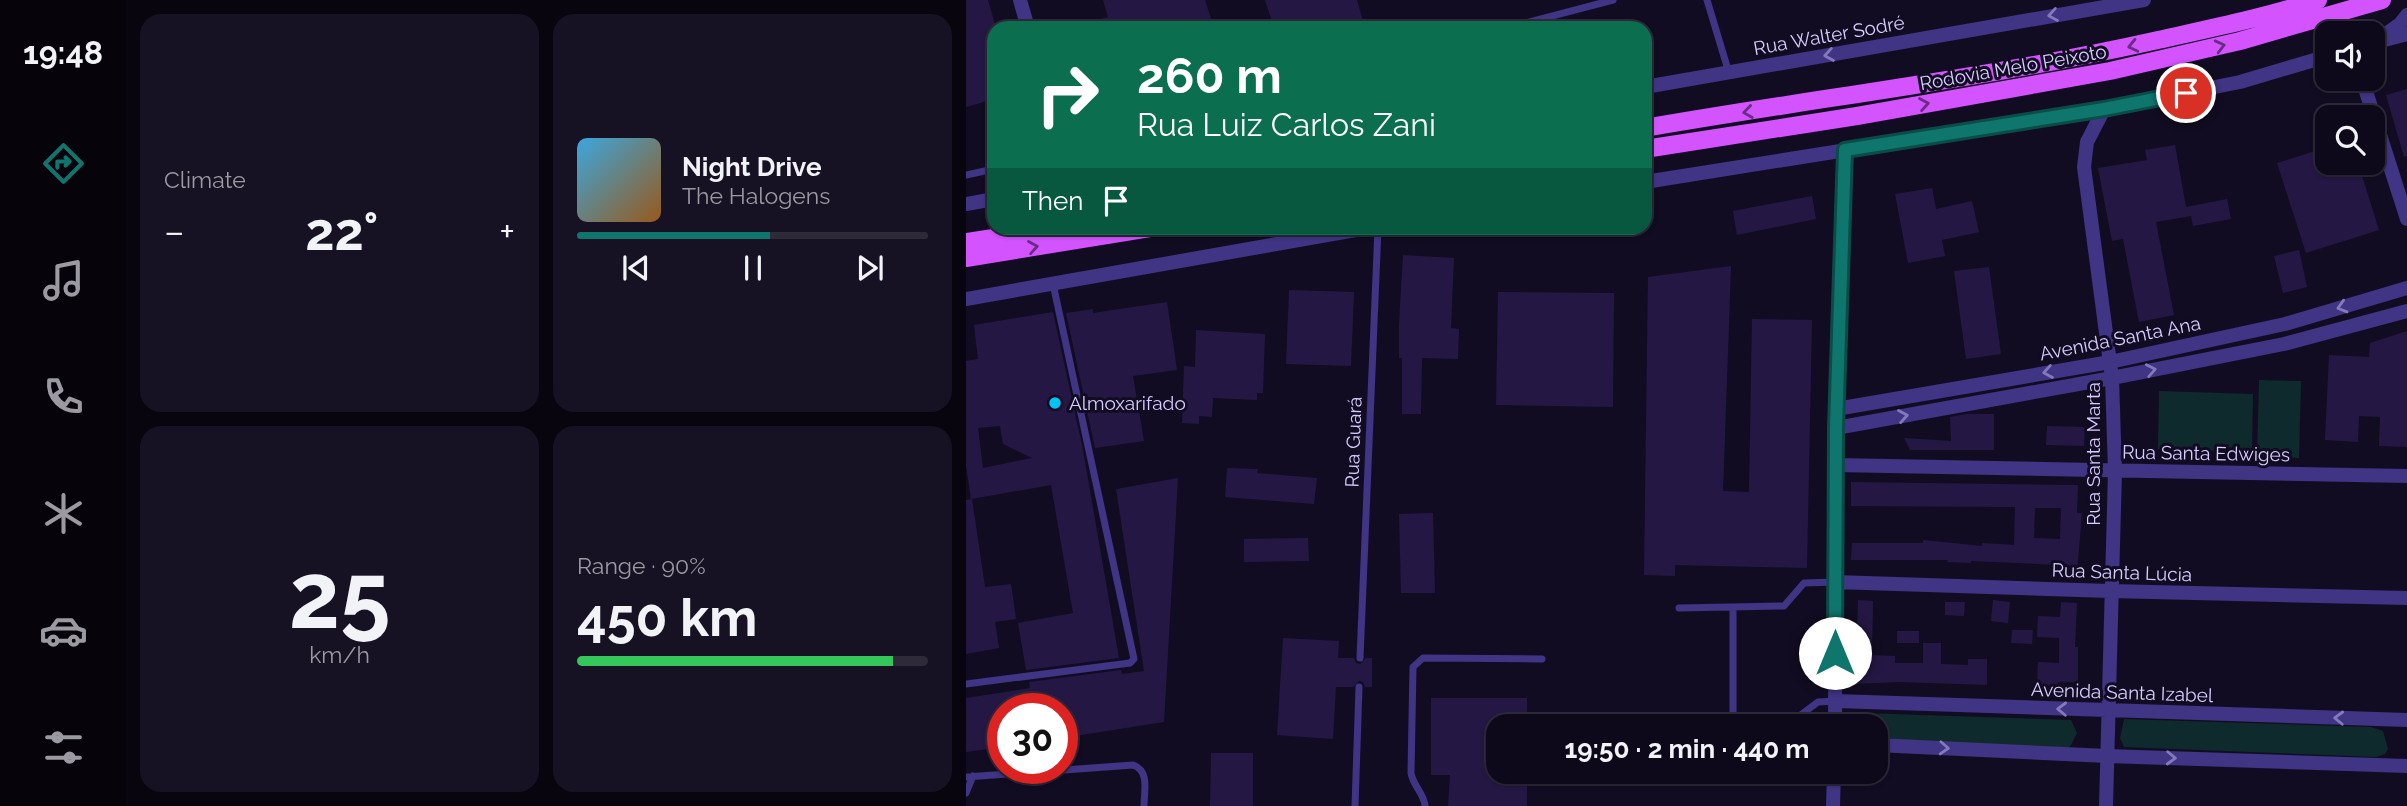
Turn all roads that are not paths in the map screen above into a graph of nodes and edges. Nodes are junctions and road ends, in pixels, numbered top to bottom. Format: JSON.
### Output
{"nodes":[{"id":1,"x":1020,"y":0,"type":"edge"},
{"id":2,"x":1613,"y":0,"type":"edge"},
{"id":3,"x":1707,"y":0,"type":"edge"},
{"id":4,"x":2144,"y":0,"type":"edge"},
{"id":5,"x":2318,"y":0,"type":"edge"},
{"id":6,"x":2382,"y":0,"type":"edge"},
{"id":7,"x":2407,"y":15,"type":"edge"},
{"id":8,"x":1026,"y":21,"type":"edge"},
{"id":9,"x":1533,"y":21,"type":"edge"},
{"id":10,"x":2407,"y":34,"type":"edge"},
{"id":11,"x":2385,"y":35,"type":"edge"},
{"id":12,"x":2385,"y":40,"type":"edge"},
{"id":13,"x":2315,"y":61,"type":"edge"},
{"id":14,"x":1729,"y":73,"type":"junction"},
{"id":15,"x":1652,"y":86,"type":"edge"},
{"id":16,"x":2366,"y":91,"type":"edge"},
{"id":17,"x":2104,"y":109,"type":"junction"},
{"id":18,"x":1652,"y":127,"type":"edge"},
{"id":19,"x":1652,"y":148,"type":"edge"},
{"id":20,"x":1845,"y":150,"type":"junction"},
{"id":21,"x":987,"y":170,"type":"edge"},
{"id":22,"x":966,"y":175,"type":"edge"},
{"id":23,"x":1652,"y":181,"type":"edge"},
{"id":24,"x":987,"y":200,"type":"edge"},
{"id":25,"x":966,"y":204,"type":"edge"},
{"id":26,"x":2407,"y":219,"type":"edge"},
{"id":27,"x":1015,"y":235,"type":"edge"},
{"id":28,"x":1107,"y":235,"type":"edge"},
{"id":29,"x":1328,"y":235,"type":"edge"},
{"id":30,"x":1378,"y":235,"type":"edge"},
{"id":31,"x":966,"y":243,"type":"edge"},
{"id":32,"x":966,"y":258,"type":"edge"},
{"id":33,"x":1053,"y":284,"type":"junction"},
{"id":34,"x":2407,"y":288,"type":"edge"},
{"id":35,"x":966,"y":299,"type":"edge"},
{"id":36,"x":2407,"y":311,"type":"edge"},
{"id":37,"x":2110,"y":362,"type":"junction"},
{"id":38,"x":2112,"y":378,"type":"junction"},
{"id":39,"x":1836,"y":409,"type":"junction"},
{"id":40,"x":1836,"y":428,"type":"junction"},
{"id":41,"x":1835,"y":465,"type":"junction"},
{"id":42,"x":2115,"y":471,"type":"junction"},
{"id":43,"x":2407,"y":476,"type":"edge"},
{"id":44,"x":1835,"y":582,"type":"junction"},
{"id":45,"x":2110,"y":591,"type":"junction"},
{"id":46,"x":2407,"y":598,"type":"edge"},
{"id":47,"x":1679,"y":608,"type":"dead end"},
{"id":48,"x":1733,"y":608,"type":"junction"},
{"id":49,"x":1360,"y":658,"type":"dead end"},
{"id":50,"x":1542,"y":659,"type":"dead end"},
{"id":51,"x":966,"y":684,"type":"edge"},
{"id":52,"x":1360,"y":687,"type":"dead end"},
{"id":53,"x":1836,"y":701,"type":"junction"},
{"id":54,"x":2108,"y":711,"type":"junction"},
{"id":55,"x":1733,"y":714,"type":"edge"},
{"id":56,"x":1802,"y":714,"type":"edge"},
{"id":57,"x":1835,"y":714,"type":"edge"},
{"id":58,"x":2407,"y":720,"type":"edge"},
{"id":59,"x":1888,"y":746,"type":"edge"},
{"id":60,"x":2107,"y":756,"type":"junction"},
{"id":61,"x":2407,"y":766,"type":"edge"},
{"id":62,"x":969,"y":777,"type":"edge"},
{"id":63,"x":1834,"y":784,"type":"edge"},
{"id":64,"x":966,"y":793,"type":"edge"},
{"id":65,"x":1144,"y":806,"type":"edge"},
{"id":66,"x":1355,"y":806,"type":"edge"},
{"id":67,"x":1425,"y":806,"type":"edge"},
{"id":68,"x":1833,"y":806,"type":"edge"},
{"id":69,"x":2106,"y":806,"type":"edge"}],
"edges":[{"from":1,"to":8,"type":"street"},
{"from":2,"to":9,"type":"lane"},
{"from":3,"to":14,"type":"lane"},
{"from":4,"to":14,"type":"street","name":"Rua Walter Sodré","one_way":true},
{"from":5,"to":18,"type":"main road","name":"Rodovia Melo Peixoto","one_way":true},
{"from":19,"to":6,"type":"main road","name":"Rodovia Melo Peixoto","one_way":true},
{"from":7,"to":11,"type":"street"},
{"from":10,"to":12,"type":"street"},
{"from":13,"to":17,"type":"street"},
{"from":14,"to":15,"type":"street","name":"Rua Walter Sodré"},
{"from":16,"to":26,"type":"street"},
{"from":17,"to":20,"type":"street"},
{"from":17,"to":37,"type":"street","name":"Rua Santa Marta"},
{"from":20,"to":23,"type":"street"},
{"from":20,"to":39,"type":"street"},
{"from":21,"to":22,"type":"lane"},
{"from":24,"to":25,"type":"street"},
{"from":27,"to":31,"type":"main road"},
{"from":32,"to":28,"type":"main road","one_way":true},
{"from":29,"to":33,"type":"street"},
{"from":30,"to":49,"type":"lane","name":"Rua Guará"},
{"from":33,"to":35,"type":"street"},
{"from":33,"to":51,"type":"lane"},
{"from":34,"to":37,"type":"street","name":"Avenida Santa Ana","one_way":true},
{"from":38,"to":36,"type":"street","name":"Avenida Santa Ana","one_way":true},
{"from":37,"to":38,"type":"street","name":"Rua Santa Marta"},
{"from":37,"to":39,"type":"street","name":"Avenida Santa Ana","one_way":true},
{"from":40,"to":38,"type":"street","name":"Avenida Santa Ana","one_way":true},
{"from":38,"to":42,"type":"street","name":"Rua Santa Marta"},
{"from":39,"to":40,"type":"street"},
{"from":40,"to":41,"type":"street"},
{"from":41,"to":42,"type":"street","name":"Rua Santa Edwiges"},
{"from":41,"to":44,"type":"street"},
{"from":42,"to":43,"type":"street","name":"Rua Santa Edwiges"},
{"from":42,"to":45,"type":"street","name":"Rua Santa Marta"},
{"from":44,"to":45,"type":"street","name":"Rua Santa Lúcia"},
{"from":44,"to":48,"type":"lane"},
{"from":44,"to":53,"type":"street"},
{"from":45,"to":46,"type":"street","name":"Rua Santa Lúcia"},
{"from":45,"to":54,"type":"street","name":"Rua Santa Marta"},
{"from":47,"to":48,"type":"lane"},
{"from":48,"to":55,"type":"lane"},
{"from":50,"to":67,"type":"lane"},
{"from":52,"to":66,"type":"lane"},
{"from":54,"to":53,"type":"street","name":"Avenida Santa Izabel","one_way":true},
{"from":53,"to":56,"type":"lane"},
{"from":53,"to":57,"type":"street"},
{"from":58,"to":54,"type":"street","name":"Avenida Santa Izabel","one_way":true},
{"from":54,"to":60,"type":"street","name":"Rua Santa Marta"},
{"from":59,"to":60,"type":"street","one_way":true},
{"from":60,"to":61,"type":"street","one_way":true},
{"from":60,"to":69,"type":"street","name":"Rua Santa Marta"},
{"from":62,"to":64,"type":"lane"},
{"from":62,"to":65,"type":"lane"},
{"from":63,"to":68,"type":"street"}]}
